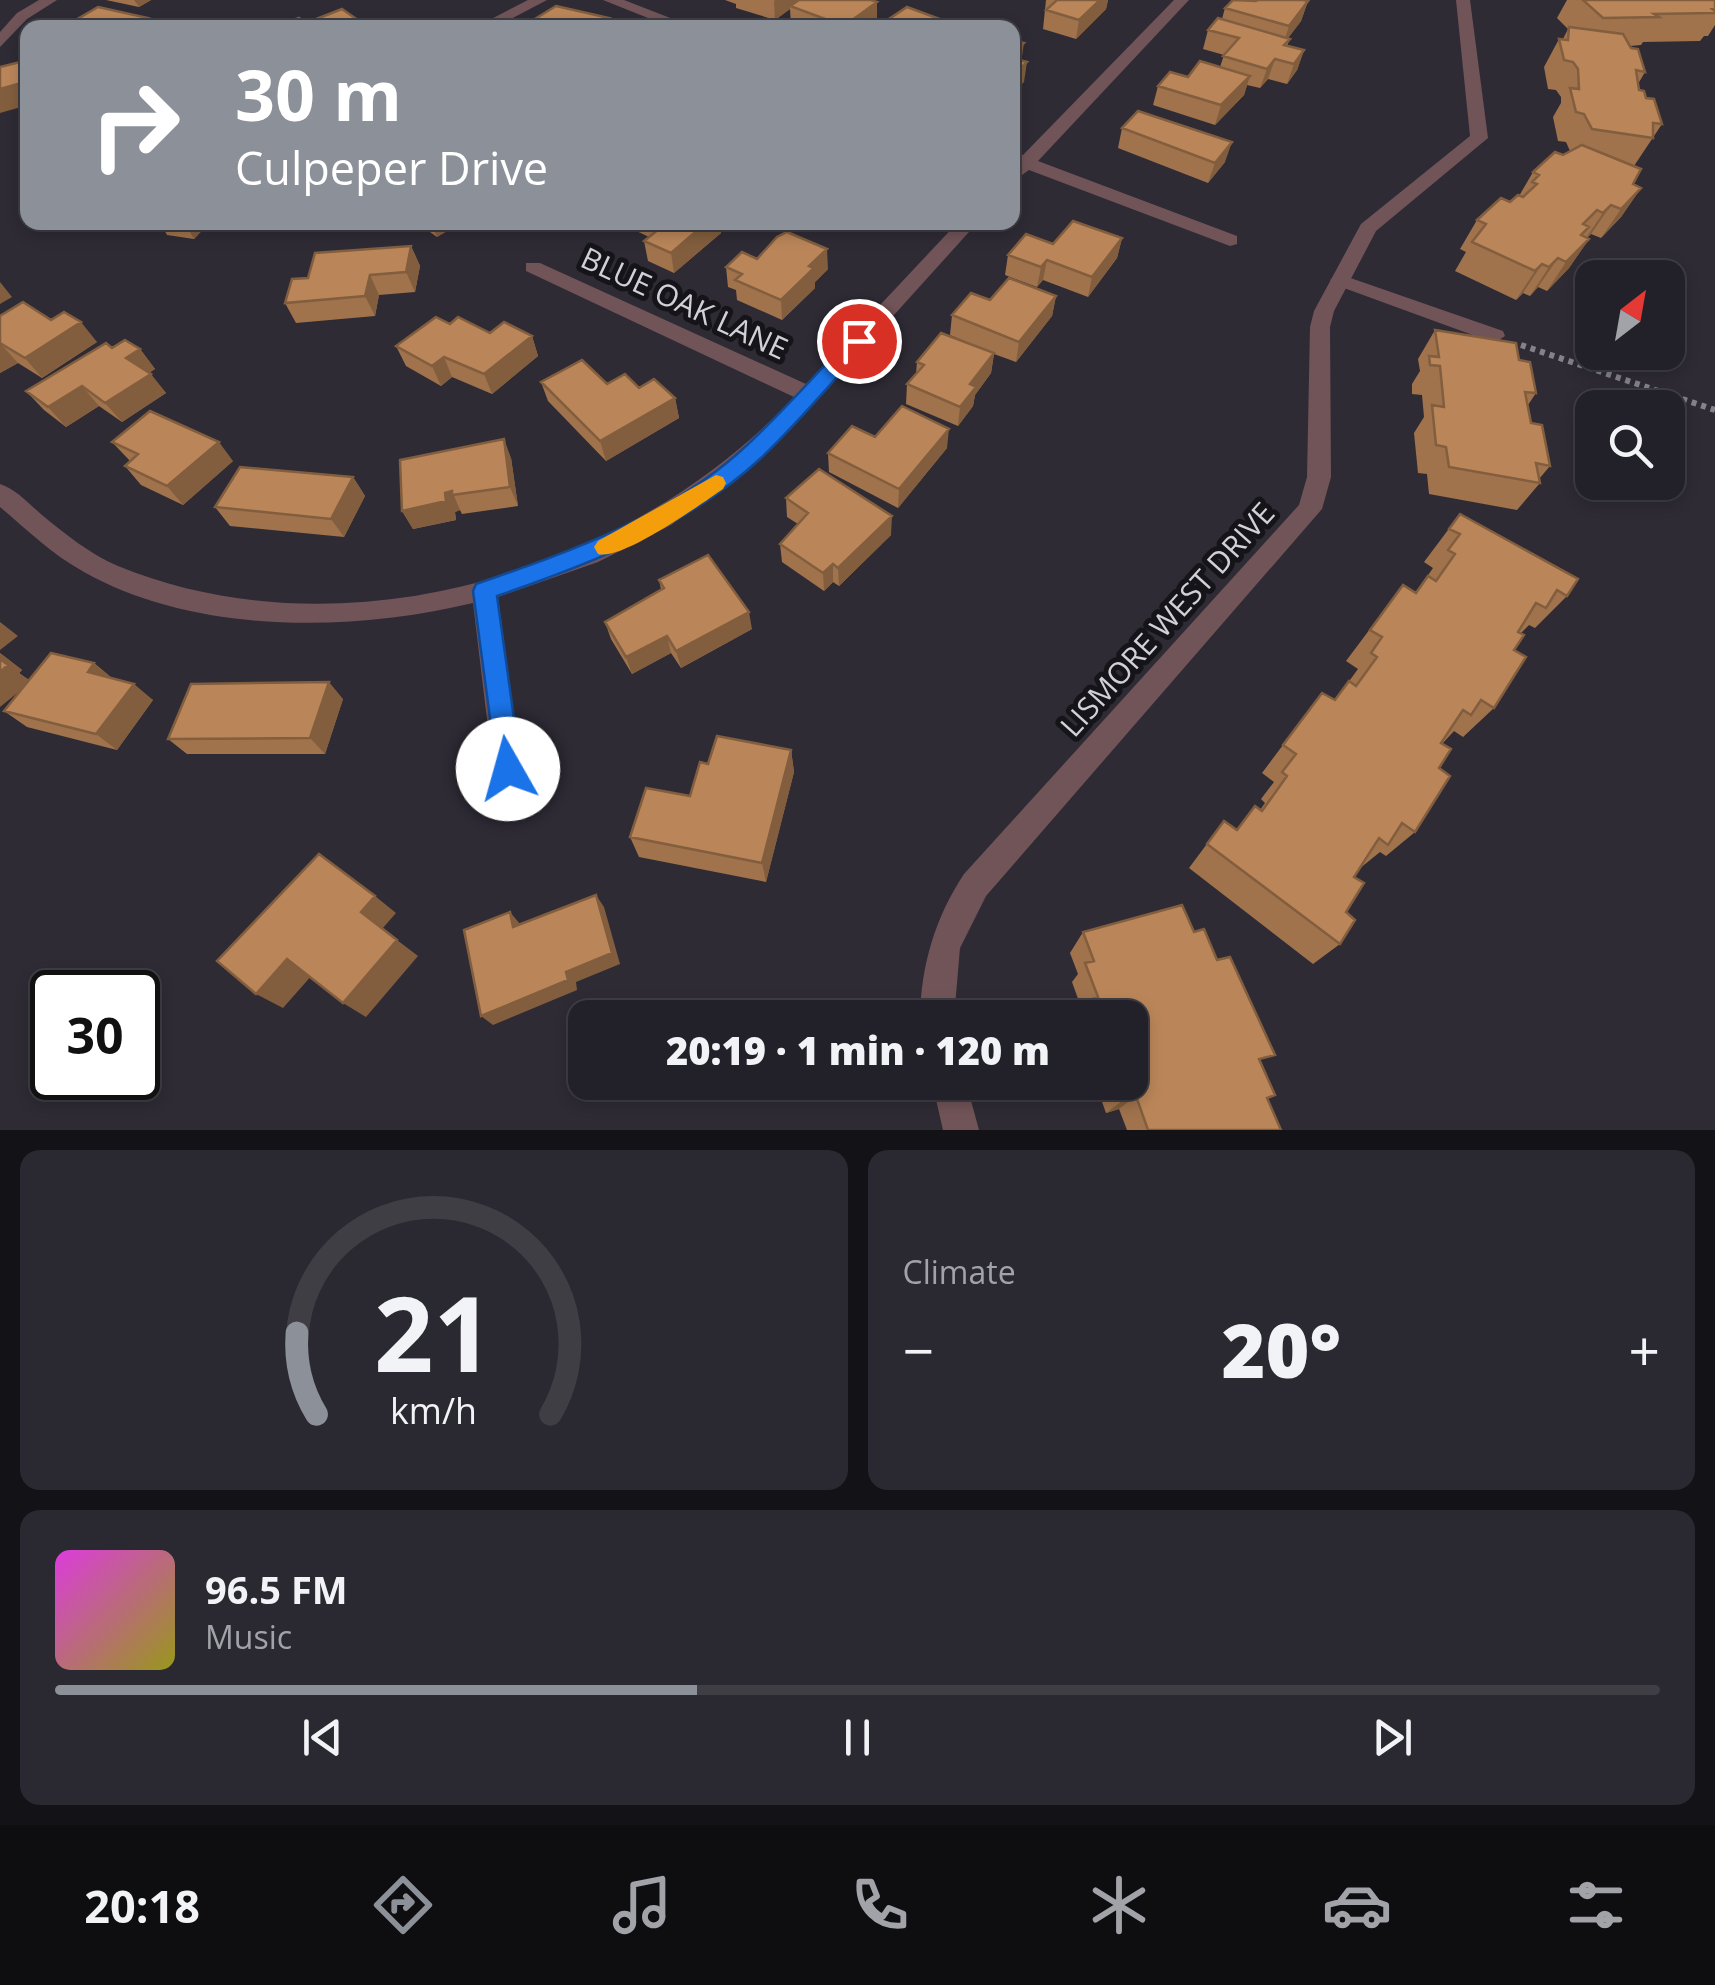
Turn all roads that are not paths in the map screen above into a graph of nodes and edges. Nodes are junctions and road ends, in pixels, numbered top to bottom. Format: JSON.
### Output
{"nodes":[{"id":1,"x":50,"y":0,"type":"edge"},
{"id":2,"x":540,"y":0,"type":"edge"},
{"id":3,"x":610,"y":0,"type":"edge"},
{"id":4,"x":1182,"y":0,"type":"edge"},
{"id":5,"x":1463,"y":1,"type":"edge"},
{"id":6,"x":498,"y":20,"type":"edge"},
{"id":7,"x":666,"y":20,"type":"edge"},
{"id":8,"x":0,"y":42,"type":"edge"},
{"id":9,"x":1020,"y":163,"type":"edge"},
{"id":10,"x":1020,"y":167,"type":"edge"},
{"id":11,"x":962,"y":230,"type":"edge"},
{"id":12,"x":1230,"y":240,"type":"dead end"},
{"id":13,"x":533,"y":268,"type":"dead end"},
{"id":14,"x":1339,"y":280,"type":"junction"},
{"id":15,"x":1496,"y":336,"type":"edge"},
{"id":16,"x":809,"y":394,"type":"junction"},
{"id":17,"x":0,"y":492,"type":"edge"},
{"id":18,"x":484,"y":591,"type":"junction"},
{"id":19,"x":508,"y":769,"type":"dead end"},
{"id":20,"x":937,"y":1000,"type":"edge"},
{"id":21,"x":954,"y":1100,"type":"edge"},
{"id":22,"x":961,"y":1130,"type":"edge"}],
"edges":[{"from":1,"to":8,"type":"street"},
{"from":2,"to":6,"type":"street"},
{"from":3,"to":7,"type":"street"},
{"from":4,"to":9,"type":"street"},
{"from":5,"to":14,"type":"street","name":"LISMORE WEST DRIVE"},
{"from":10,"to":12,"type":"street"},
{"from":11,"to":16,"type":"street"},
{"from":13,"to":16,"type":"street","name":"BLUE OAK LANE"},
{"from":14,"to":15,"type":"lane"},
{"from":14,"to":20,"type":"street","name":"LISMORE WEST DRIVE"},
{"from":16,"to":18,"type":"street"},
{"from":17,"to":18,"type":"street"},
{"from":18,"to":19,"type":"street"},
{"from":21,"to":22,"type":"street"}]}
